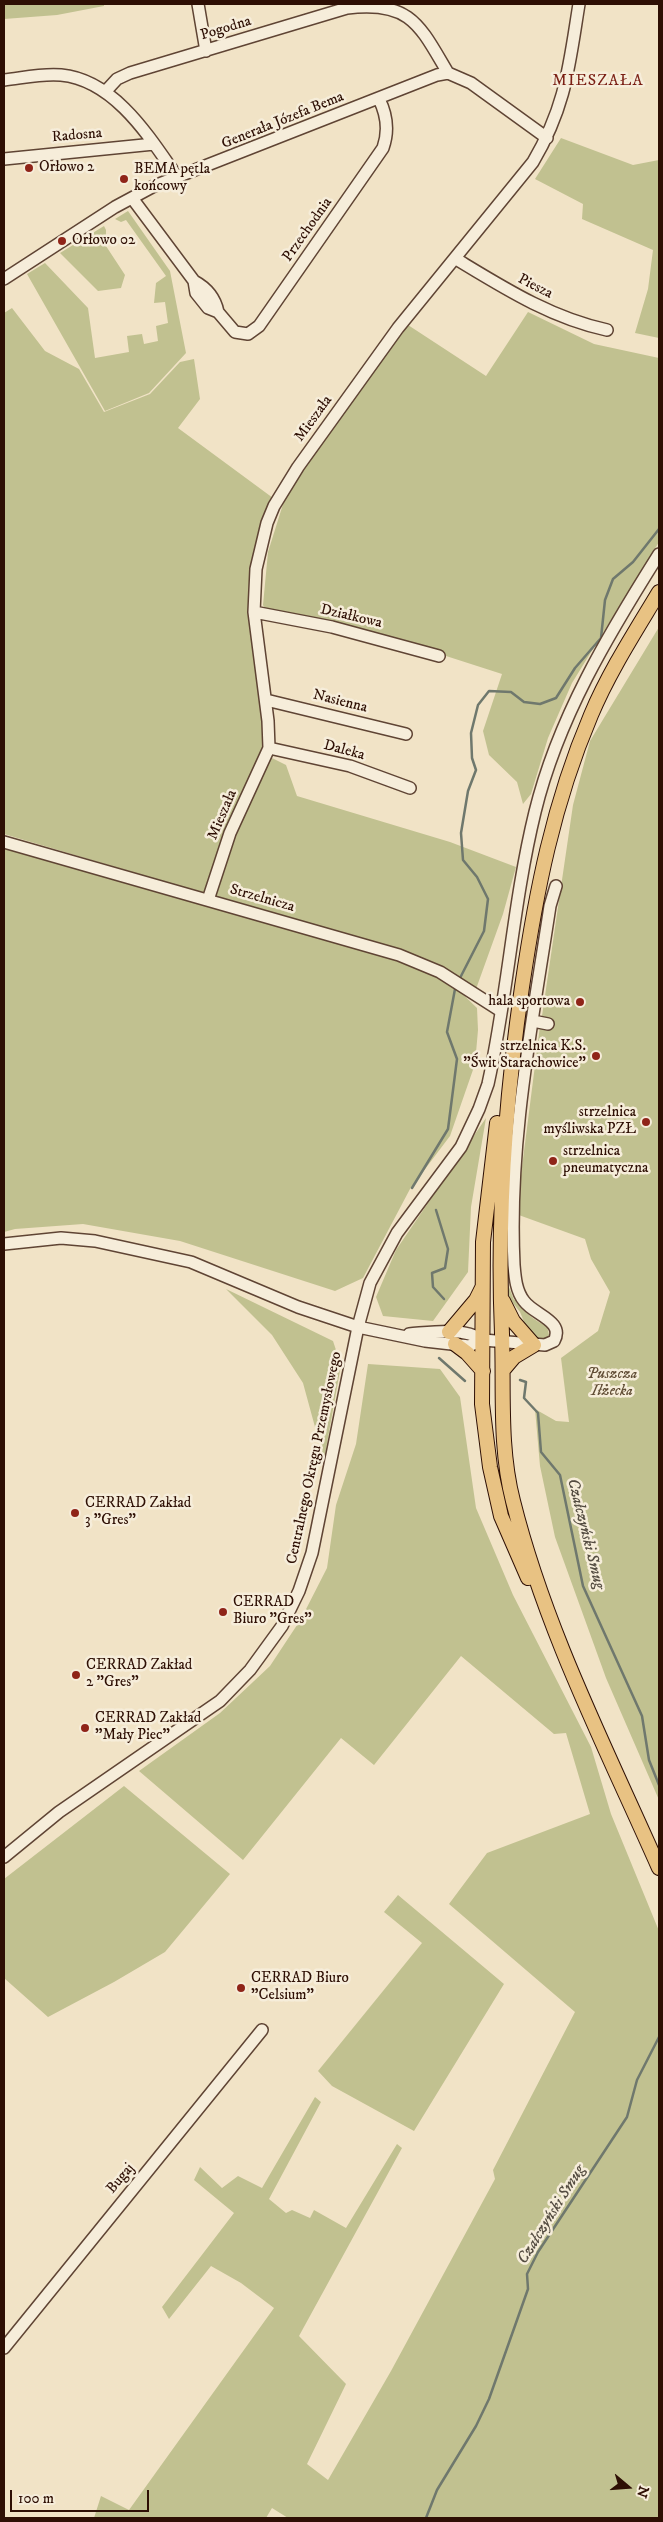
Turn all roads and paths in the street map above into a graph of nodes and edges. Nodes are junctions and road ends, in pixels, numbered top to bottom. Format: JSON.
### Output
{"nodes":[{"id":1,"x":198,"y":4,"type":"edge"},
{"id":2,"x":579,"y":4,"type":"edge"},
{"id":3,"x":206,"y":51,"type":"junction"},
{"id":4,"x":448,"y":73,"type":"junction"},
{"id":5,"x":4,"y":80,"type":"edge"},
{"id":6,"x":106,"y":92,"type":"junction"},
{"id":7,"x":379,"y":99,"type":"junction"},
{"id":8,"x":547,"y":138,"type":"junction"},
{"id":9,"x":154,"y":144,"type":"junction"},
{"id":10,"x":4,"y":158,"type":"edge"},
{"id":11,"x":178,"y":178,"type":"junction"},
{"id":12,"x":132,"y":198,"type":"junction"},
{"id":13,"x":456,"y":259,"type":"junction"},
{"id":14,"x":4,"y":279,"type":"edge"},
{"id":15,"x":607,"y":330,"type":"dead end"},
{"id":16,"x":659,"y":554,"type":"edge"},
{"id":17,"x":659,"y":592,"type":"edge"},
{"id":18,"x":254,"y":612,"type":"junction"},
{"id":19,"x":439,"y":656,"type":"dead end"},
{"id":20,"x":266,"y":700,"type":"junction"},
{"id":21,"x":406,"y":734,"type":"dead end"},
{"id":22,"x":269,"y":748,"type":"junction"},
{"id":23,"x":410,"y":788,"type":"dead end"},
{"id":24,"x":4,"y":842,"type":"edge"},
{"id":25,"x":556,"y":886,"type":"dead end"},
{"id":26,"x":208,"y":900,"type":"junction"},
{"id":27,"x":501,"y":1011,"type":"junction"},
{"id":28,"x":533,"y":1021,"type":"junction"},
{"id":29,"x":548,"y":1024,"type":"dead end"},
{"id":30,"x":512,"y":1058,"type":"junction"},
{"id":31,"x":4,"y":1244,"type":"edge"},
{"id":32,"x":482,"y":1288,"type":"junction"},
{"id":33,"x":500,"y":1294,"type":"junction"},
{"id":34,"x":358,"y":1327,"type":"junction"},
{"id":35,"x":452,"y":1338,"type":"junction"},
{"id":36,"x":483,"y":1340,"type":"junction"},
{"id":37,"x":502,"y":1342,"type":"junction"},
{"id":38,"x":534,"y":1345,"type":"junction"},
{"id":39,"x":502,"y":1370,"type":"junction"},
{"id":40,"x":483,"y":1371,"type":"junction"},
{"id":41,"x":545,"y":1609,"type":"junction"},
{"id":42,"x":4,"y":1856,"type":"edge"},
{"id":43,"x":659,"y":1868,"type":"edge"},
{"id":44,"x":262,"y":2030,"type":"dead end"},
{"id":45,"x":4,"y":2348,"type":"edge"}],
"edges":[{"from":1,"to":3,"type":"street"},
{"from":2,"to":8,"type":"street","name":"Mieszała"},
{"from":3,"to":4,"type":"street","name":"Pogodna"},
{"from":3,"to":6,"type":"street","name":"Pogodna"},
{"from":4,"to":7,"type":"street","name":"Generała Józefa Bema"},
{"from":4,"to":8,"type":"street"},
{"from":5,"to":6,"type":"street"},
{"from":6,"to":9,"type":"street"},
{"from":7,"to":11,"type":"street","name":"Generała Józefa Bema"},
{"from":7,"to":12,"type":"street","name":"Przechodnia"},
{"from":8,"to":13,"type":"street","name":"Mieszała"},
{"from":9,"to":10,"type":"street","name":"Radosna"},
{"from":9,"to":11,"type":"street"},
{"from":11,"to":12,"type":"street","name":"Generała Józefa Bema"},
{"from":12,"to":14,"type":"street","name":"Generała Józefa Bema"},
{"from":13,"to":15,"type":"street","name":"Piesza"},
{"from":13,"to":18,"type":"street","name":"Mieszała"},
{"from":16,"to":27,"type":"street","name":"Centralnego Okręgu Przemysłowego"},
{"from":17,"to":30,"type":"main road"},
{"from":18,"to":19,"type":"street","name":"Działkowa"},
{"from":18,"to":20,"type":"street","name":"Mieszała"},
{"from":20,"to":21,"type":"street","name":"Nasienna"},
{"from":20,"to":22,"type":"street","name":"Mieszała"},
{"from":22,"to":23,"type":"street","name":"Daleka"},
{"from":22,"to":26,"type":"street","name":"Mieszała"},
{"from":24,"to":26,"type":"street","name":"Strzelnicza"},
{"from":25,"to":28,"type":"street"},
{"from":26,"to":27,"type":"street","name":"Strzelnicza"},
{"from":27,"to":34,"type":"street","name":"Centralnego Okręgu Przemysłowego"},
{"from":28,"to":29,"type":"street"},
{"from":28,"to":38,"type":"street"},
{"from":30,"to":32,"type":"main road"},
{"from":30,"to":33,"type":"main road"},
{"from":31,"to":34,"type":"street"},
{"from":32,"to":35,"type":"main road"},
{"from":32,"to":36,"type":"main road"},
{"from":33,"to":37,"type":"main road"},
{"from":33,"to":38,"type":"main road"},
{"from":34,"to":35,"type":"street"},
{"from":34,"to":42,"type":"street","name":"Centralnego Okręgu Przemysłowego"},
{"from":35,"to":36,"type":"street"},
{"from":35,"to":40,"type":"main road"},
{"from":36,"to":37,"type":"street"},
{"from":36,"to":40,"type":"main road"},
{"from":37,"to":38,"type":"street"},
{"from":37,"to":39,"type":"main road"},
{"from":38,"to":39,"type":"main road"},
{"from":39,"to":41,"type":"main road"},
{"from":40,"to":41,"type":"main road"},
{"from":41,"to":43,"type":"main road"},
{"from":44,"to":45,"type":"street","name":"Bugaj"}]}
